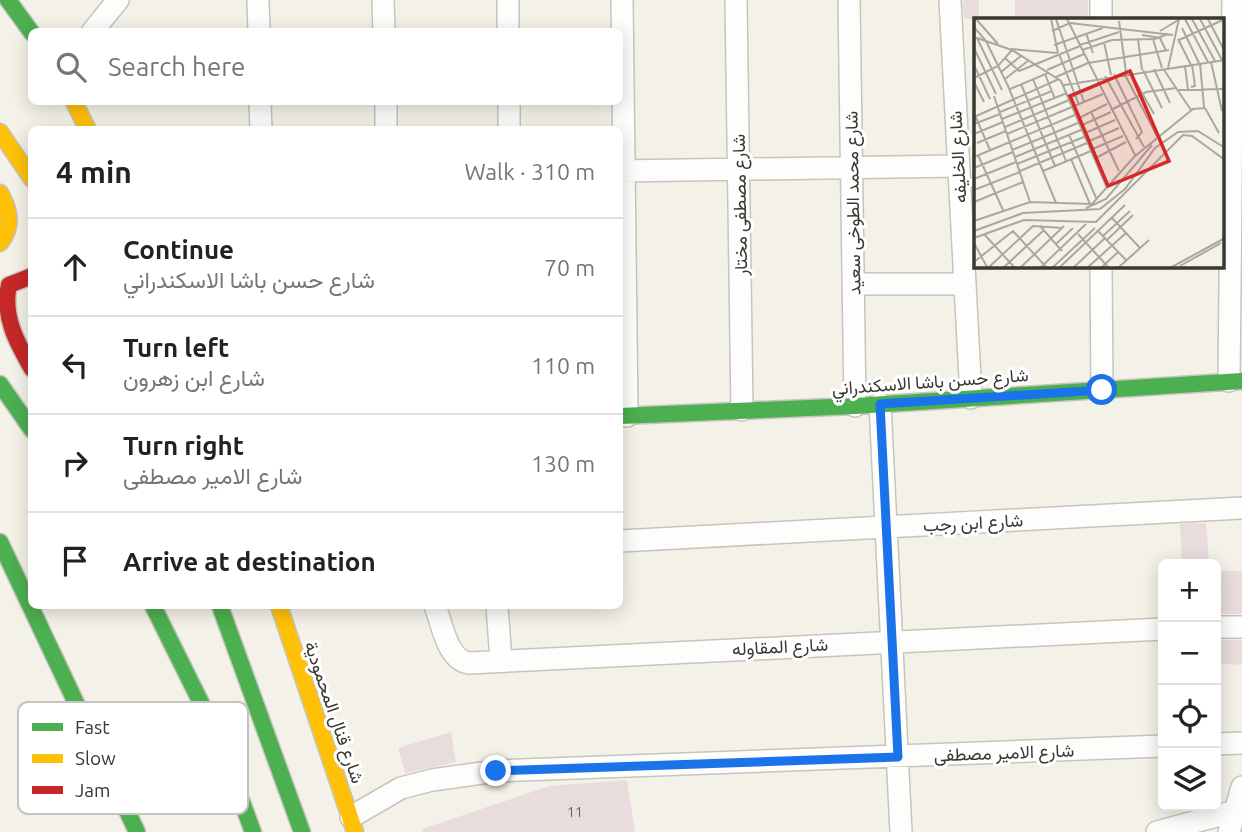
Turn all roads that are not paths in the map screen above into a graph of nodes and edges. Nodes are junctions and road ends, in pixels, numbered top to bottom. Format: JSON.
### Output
{"nodes":[{"id":1,"x":8,"y":0,"type":"edge"},
{"id":2,"x":118,"y":0,"type":"edge"},
{"id":3,"x":258,"y":0,"type":"edge"},
{"id":4,"x":383,"y":0,"type":"edge"},
{"id":5,"x":508,"y":0,"type":"edge"},
{"id":6,"x":622,"y":0,"type":"edge"},
{"id":7,"x":736,"y":0,"type":"edge"},
{"id":8,"x":849,"y":0,"type":"edge"},
{"id":9,"x":950,"y":0,"type":"edge"},
{"id":10,"x":1101,"y":0,"type":"edge"},
{"id":11,"x":1233,"y":0,"type":"edge"},
{"id":12,"x":1101,"y":18,"type":"edge"},
{"id":13,"x":28,"y":28,"type":"edge"},
{"id":14,"x":95,"y":28,"type":"edge"},
{"id":15,"x":259,"y":28,"type":"edge"},
{"id":16,"x":384,"y":28,"type":"edge"},
{"id":17,"x":508,"y":28,"type":"edge"},
{"id":18,"x":622,"y":28,"type":"edge"},
{"id":19,"x":1232,"y":64,"type":"edge"},
{"id":20,"x":76,"y":105,"type":"edge"},
{"id":21,"x":260,"y":105,"type":"edge"},
{"id":22,"x":386,"y":105,"type":"edge"},
{"id":23,"x":509,"y":105,"type":"edge"},
{"id":24,"x":622,"y":105,"type":"edge"},
{"id":25,"x":86,"y":126,"type":"edge"},
{"id":26,"x":261,"y":126,"type":"edge"},
{"id":27,"x":386,"y":126,"type":"edge"},
{"id":28,"x":509,"y":126,"type":"edge"},
{"id":29,"x":622,"y":126,"type":"edge"},
{"id":30,"x":0,"y":132,"type":"edge"},
{"id":31,"x":1232,"y":145,"type":"edge"},
{"id":32,"x":957,"y":166,"type":"junction"},
{"id":33,"x":852,"y":167,"type":"junction"},
{"id":34,"x":738,"y":169,"type":"junction"},
{"id":35,"x":623,"y":170,"type":"edge"},
{"id":36,"x":28,"y":174,"type":"edge"},
{"id":37,"x":0,"y":193,"type":"edge"},
{"id":38,"x":0,"y":243,"type":"edge"},
{"id":39,"x":1226,"y":258,"type":"edge"},
{"id":40,"x":1101,"y":268,"type":"edge"},
{"id":41,"x":28,"y":278,"type":"edge"},
{"id":42,"x":854,"y":284,"type":"junction"},
{"id":43,"x":964,"y":284,"type":"junction"},
{"id":44,"x":28,"y":362,"type":"edge"},
{"id":45,"x":1236,"y":381,"type":"edge"},
{"id":46,"x":0,"y":384,"type":"edge"},
{"id":47,"x":1102,"y":390,"type":"junction"},
{"id":48,"x":971,"y":398,"type":"junction"},
{"id":49,"x":880,"y":404,"type":"junction"},
{"id":50,"x":855,"y":406,"type":"junction"},
{"id":51,"x":742,"y":410,"type":"junction"},
{"id":52,"x":623,"y":416,"type":"edge"},
{"id":53,"x":28,"y":424,"type":"edge"},
{"id":54,"x":1242,"y":508,"type":"edge"},
{"id":55,"x":886,"y":527,"type":"junction"},
{"id":56,"x":623,"y":541,"type":"edge"},
{"id":57,"x":0,"y":542,"type":"edge"},
{"id":58,"x":28,"y":601,"type":"edge"},
{"id":59,"x":32,"y":609,"type":"edge"},
{"id":60,"x":154,"y":609,"type":"edge"},
{"id":61,"x":221,"y":609,"type":"edge"},
{"id":62,"x":280,"y":609,"type":"edge"},
{"id":63,"x":436,"y":609,"type":"edge"},
{"id":64,"x":497,"y":609,"type":"edge"},
{"id":65,"x":1221,"y":627,"type":"edge"},
{"id":66,"x":1242,"y":627,"type":"edge"},
{"id":67,"x":1158,"y":629,"type":"edge"},
{"id":68,"x":892,"y":640,"type":"junction"},
{"id":69,"x":501,"y":661,"type":"junction"},
{"id":70,"x":76,"y":702,"type":"edge"},
{"id":71,"x":201,"y":702,"type":"edge"},
{"id":72,"x":1242,"y":743,"type":"edge"},
{"id":73,"x":1221,"y":744,"type":"edge"},
{"id":74,"x":1158,"y":746,"type":"edge"},
{"id":75,"x":898,"y":757,"type":"junction"},
{"id":76,"x":1242,"y":787,"type":"edge"},
{"id":77,"x":1235,"y":811,"type":"junction"},
{"id":78,"x":128,"y":814,"type":"edge"},
{"id":79,"x":246,"y":814,"type":"edge"},
{"id":80,"x":353,"y":824,"type":"edge"},
{"id":81,"x":137,"y":832,"type":"edge"},
{"id":82,"x":253,"y":832,"type":"edge"},
{"id":83,"x":302,"y":832,"type":"edge"},
{"id":84,"x":901,"y":832,"type":"edge"},
{"id":85,"x":1157,"y":832,"type":"edge"},
{"id":86,"x":1229,"y":832,"type":"edge"}],
"edges":[{"from":1,"to":13,"type":"street"},
{"from":2,"to":14,"type":"street"},
{"from":3,"to":15,"type":"street"},
{"from":4,"to":16,"type":"street"},
{"from":5,"to":17,"type":"street"},
{"from":6,"to":18,"type":"street"},
{"from":7,"to":34,"type":"street","name":"شارع مصطفى مختار"},
{"from":8,"to":33,"type":"street","name":"شارع محمد الطوخى سعيد"},
{"from":9,"to":32,"type":"street","name":"شارع الخليفه"},
{"from":10,"to":12,"type":"street"},
{"from":11,"to":19,"type":"street"},
{"from":19,"to":31,"type":"street"},
{"from":20,"to":25,"type":"street"},
{"from":21,"to":26,"type":"street"},
{"from":22,"to":27,"type":"street"},
{"from":23,"to":28,"type":"street"},
{"from":24,"to":29,"type":"street"},
{"from":30,"to":36,"type":"street"},
{"from":31,"to":39,"type":"street"},
{"from":32,"to":33,"type":"street"},
{"from":32,"to":43,"type":"street","name":"شارع الخليفه"},
{"from":33,"to":34,"type":"street"},
{"from":33,"to":42,"type":"street","name":"شارع محمد الطوخى سعيد"},
{"from":34,"to":35,"type":"street"},
{"from":34,"to":51,"type":"street","name":"شارع مصطفى مختار"},
{"from":37,"to":38,"type":"street"},
{"from":39,"to":45,"type":"street"},
{"from":40,"to":47,"type":"street"},
{"from":41,"to":44,"type":"street"},
{"from":42,"to":43,"type":"street"},
{"from":42,"to":50,"type":"street","name":"شارع محمد الطوخى سعيد"},
{"from":43,"to":48,"type":"street","name":"شارع الخليفه"},
{"from":45,"to":47,"type":"street","name":"شارع حسن باشا الاسكندراني"},
{"from":46,"to":53,"type":"street"},
{"from":47,"to":48,"type":"street","name":"شارع حسن باشا الاسكندراني"},
{"from":48,"to":49,"type":"street","name":"شارع حسن باشا الاسكندراني"},
{"from":49,"to":50,"type":"street","name":"شارع حسن باشا الاسكندراني"},
{"from":49,"to":55,"type":"street"},
{"from":50,"to":51,"type":"street","name":"شارع حسن باشا الاسكندراني"},
{"from":51,"to":52,"type":"street","name":"شارع حسن باشا الاسكندراني"},
{"from":54,"to":55,"type":"street","name":"شارع ابن رجب"},
{"from":55,"to":56,"type":"street","name":"شارع ابن رجب"},
{"from":55,"to":68,"type":"street"},
{"from":57,"to":58,"type":"street"},
{"from":59,"to":70,"type":"street"},
{"from":60,"to":71,"type":"street"},
{"from":61,"to":83,"type":"street"},
{"from":62,"to":80,"type":"street","name":"شارع قنال المحمودية"},
{"from":63,"to":69,"type":"street","name":"شارع المقاوله"},
{"from":64,"to":69,"type":"street"},
{"from":65,"to":66,"type":"street"},
{"from":67,"to":68,"type":"street","name":"شارع المقاوله"},
{"from":68,"to":69,"type":"street","name":"شارع المقاوله"},
{"from":68,"to":75,"type":"street"},
{"from":72,"to":73,"type":"street"},
{"from":74,"to":75,"type":"street","name":"شارع الامير مصطفى"},
{"from":75,"to":80,"type":"street","name":"شارع الامير مصطفى"},
{"from":75,"to":84,"type":"street"},
{"from":76,"to":77,"type":"street"},
{"from":77,"to":85,"type":"street"},
{"from":77,"to":86,"type":"street"},
{"from":78,"to":81,"type":"street"},
{"from":79,"to":82,"type":"street"}]}
